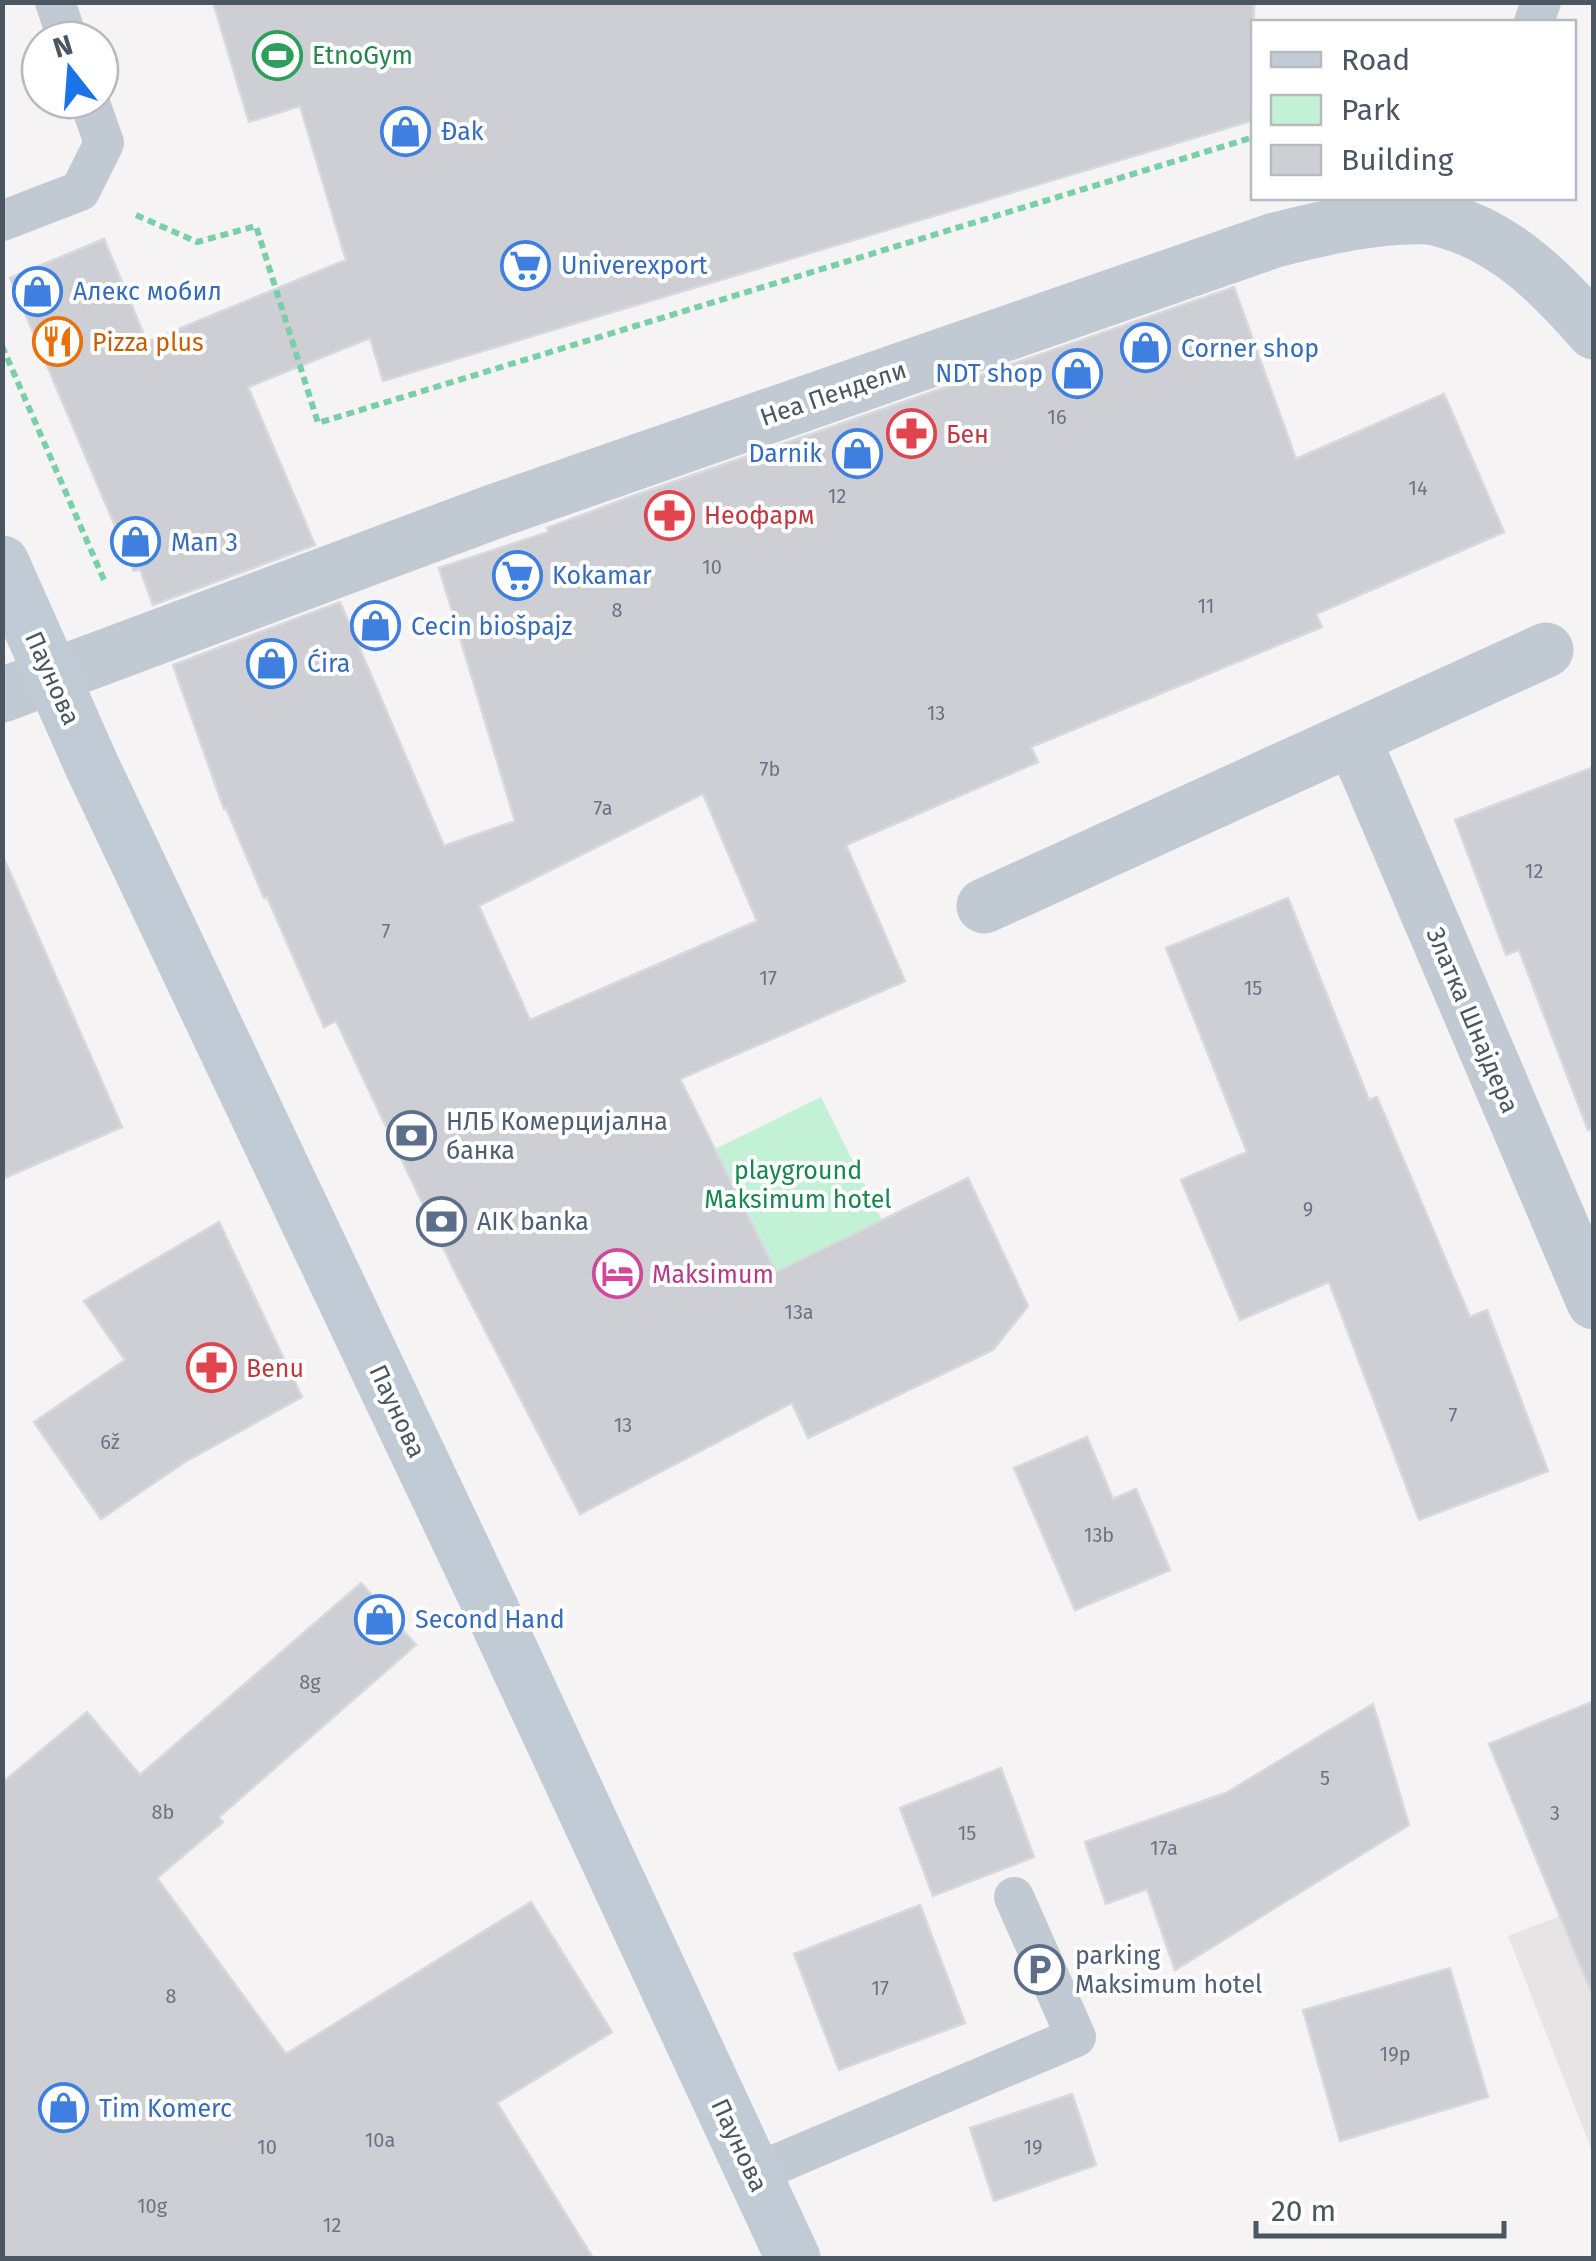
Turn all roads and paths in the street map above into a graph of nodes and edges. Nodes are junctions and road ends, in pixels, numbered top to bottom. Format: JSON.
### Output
{"nodes":[{"id":1,"x":96,"y":120,"type":"edge"},
{"id":2,"x":1251,"y":138,"type":"edge"},
{"id":3,"x":80,"y":190,"type":"junction"},
{"id":4,"x":1464,"y":211,"type":"edge"},
{"id":5,"x":2,"y":221,"type":"edge"},
{"id":6,"x":1594,"y":332,"type":"edge"},
{"id":7,"x":2,"y":346,"type":"edge"},
{"id":8,"x":2,"y":563,"type":"edge"},
{"id":9,"x":133,"y":646,"type":"junction"},
{"id":10,"x":1546,"y":650,"type":"dead end"},
{"id":11,"x":53,"y":675,"type":"junction"},
{"id":12,"x":2,"y":695,"type":"edge"},
{"id":13,"x":1353,"y":738,"type":"junction"},
{"id":14,"x":984,"y":906,"type":"dead end"},
{"id":15,"x":1594,"y":1302,"type":"edge"},
{"id":16,"x":1014,"y":1896,"type":"dead end"},
{"id":17,"x":753,"y":2174,"type":"junction"},
{"id":18,"x":793,"y":2258,"type":"edge"}],
"edges":[{"from":1,"to":3,"type":"lane"},
{"from":2,"to":3,"type":"path"},
{"from":3,"to":5,"type":"lane"},
{"from":4,"to":6,"type":"street","name":"Неа Пендели"},
{"from":4,"to":9,"type":"street","name":"Неа Пендели"},
{"from":7,"to":9,"type":"path"},
{"from":8,"to":11,"type":"street","name":"Паунова"},
{"from":9,"to":11,"type":"street","name":"Неа Пендели"},
{"from":10,"to":13,"type":"street"},
{"from":11,"to":12,"type":"street","name":"Неа Пендели"},
{"from":11,"to":17,"type":"street","name":"Паунова"},
{"from":13,"to":14,"type":"street"},
{"from":13,"to":15,"type":"street","name":"Златка Шнајдера"},
{"from":16,"to":17,"type":"lane"},
{"from":17,"to":18,"type":"street","name":"Паунова"}]}
